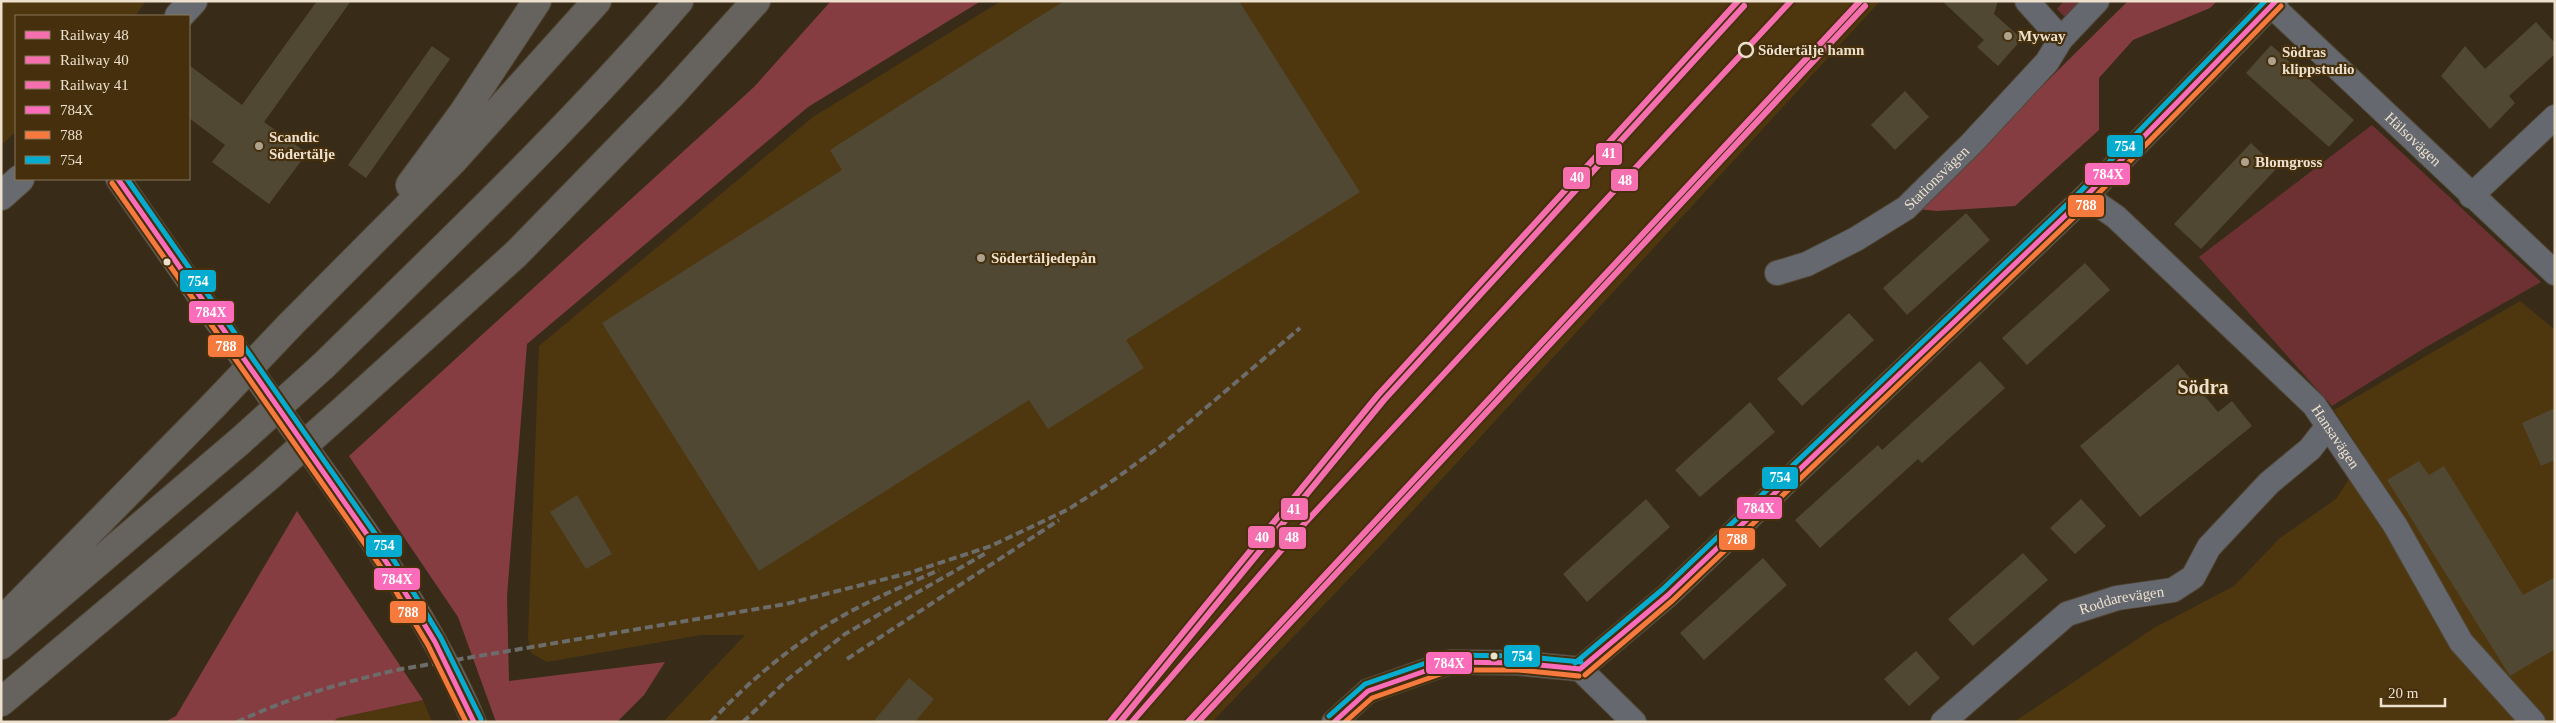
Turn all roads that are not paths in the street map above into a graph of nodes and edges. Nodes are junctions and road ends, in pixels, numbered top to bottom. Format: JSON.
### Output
{"nodes":[{"id":1,"x":193,"y":1,"type":"edge"},
{"id":2,"x":537,"y":1,"type":"edge"},
{"id":3,"x":597,"y":1,"type":"edge"},
{"id":4,"x":679,"y":1,"type":"edge"},
{"id":5,"x":756,"y":1,"type":"edge"},
{"id":6,"x":2027,"y":1,"type":"edge"},
{"id":7,"x":2098,"y":1,"type":"edge"},
{"id":8,"x":2274,"y":4,"type":"edge"},
{"id":9,"x":180,"y":15,"type":"edge"},
{"id":10,"x":2061,"y":39,"type":"junction"},
{"id":11,"x":2555,"y":117,"type":"edge"},
{"id":12,"x":19,"y":180,"type":"edge"},
{"id":13,"x":119,"y":180,"type":"edge"},
{"id":14,"x":1,"y":196,"type":"edge"},
{"id":15,"x":2086,"y":196,"type":"junction"},
{"id":16,"x":2471,"y":196,"type":"junction"},
{"id":17,"x":357,"y":255,"type":"junction"},
{"id":18,"x":1778,"y":273,"type":"dead end"},
{"id":19,"x":2555,"y":273,"type":"edge"},
{"id":20,"x":2328,"y":426,"type":"junction"},
{"id":21,"x":1,"y":622,"type":"edge"},
{"id":22,"x":1,"y":645,"type":"edge"},
{"id":23,"x":1580,"y":669,"type":"junction"},
{"id":24,"x":1,"y":702,"type":"edge"},
{"id":25,"x":474,"y":722,"type":"edge"},
{"id":26,"x":1334,"y":722,"type":"edge"},
{"id":27,"x":1634,"y":722,"type":"edge"},
{"id":28,"x":1943,"y":722,"type":"edge"},
{"id":29,"x":2533,"y":722,"type":"edge"}],
"edges":[{"from":1,"to":9,"type":"main road"},
{"from":2,"to":17,"type":"highway"},
{"from":3,"to":17,"type":"highway"},
{"from":4,"to":22,"type":"highway","bridge":true},
{"from":5,"to":24,"type":"highway","bridge":true},
{"from":6,"to":10,"type":"street"},
{"from":7,"to":10,"type":"street","name":"Stationsvägen"},
{"from":8,"to":15,"type":"street"},
{"from":8,"to":16,"type":"street","name":"Hälsovägen"},
{"from":10,"to":18,"type":"street","name":"Stationsvägen"},
{"from":11,"to":16,"type":"street"},
{"from":12,"to":14,"type":"main road"},
{"from":13,"to":25,"type":"street"},
{"from":15,"to":20,"type":"street","name":"Hansavägen"},
{"from":15,"to":23,"type":"street"},
{"from":16,"to":19,"type":"street","name":"Hälsovägen"},
{"from":17,"to":21,"type":"highway","bridge":true},
{"from":20,"to":28,"type":"street","name":"Roddarevägen"},
{"from":20,"to":29,"type":"street","name":"Hansavägen"},
{"from":23,"to":26,"type":"street"},
{"from":23,"to":27,"type":"street"}]}
